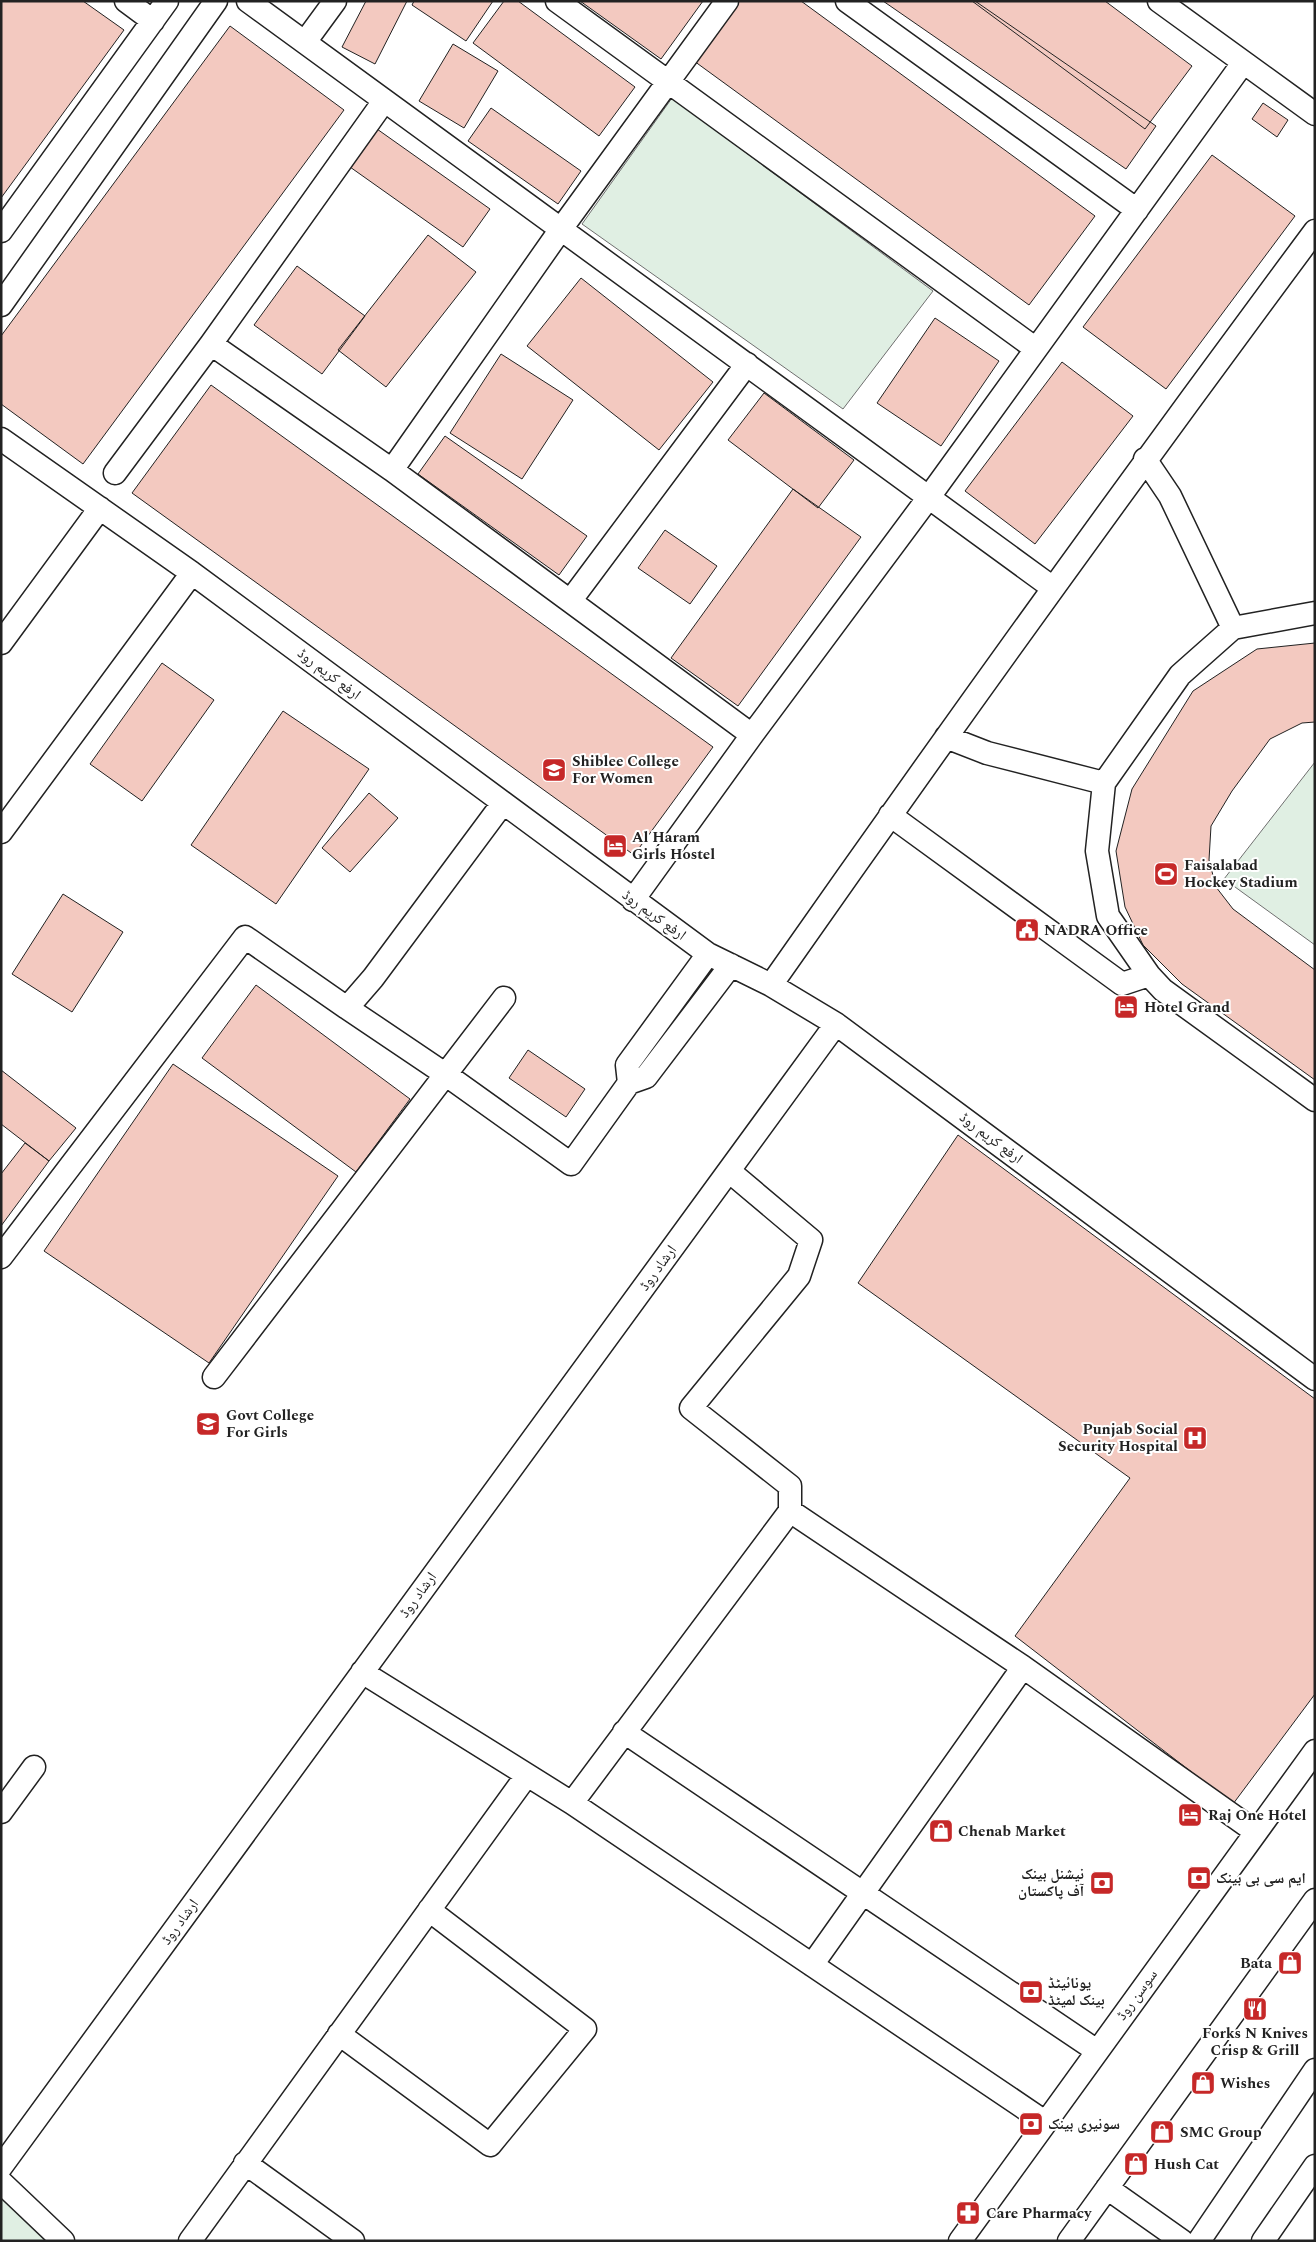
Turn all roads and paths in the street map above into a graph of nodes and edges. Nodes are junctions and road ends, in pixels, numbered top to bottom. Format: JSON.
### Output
{"nodes":[{"id":1,"x":126,"y":1,"type":"edge"},
{"id":2,"x":167,"y":1,"type":"edge"},
{"id":3,"x":216,"y":1,"type":"edge"},
{"id":4,"x":248,"y":1,"type":"edge"},
{"id":5,"x":335,"y":1,"type":"edge"},
{"id":6,"x":557,"y":1,"type":"edge"},
{"id":7,"x":727,"y":1,"type":"edge"},
{"id":8,"x":848,"y":1,"type":"edge"},
{"id":9,"x":1158,"y":1,"type":"edge"},
{"id":10,"x":153,"y":21,"type":"junction"},
{"id":11,"x":305,"y":42,"type":"junction"},
{"id":12,"x":1243,"y":63,"type":"junction"},
{"id":13,"x":668,"y":83,"type":"junction"},
{"id":14,"x":384,"y":100,"type":"junction"},
{"id":15,"x":1315,"y":114,"type":"edge"},
{"id":16,"x":1137,"y":210,"type":"junction"},
{"id":17,"x":561,"y":229,"type":"junction"},
{"id":18,"x":1,"y":231,"type":"edge"},
{"id":19,"x":1315,"y":231,"type":"edge"},
{"id":20,"x":1,"y":305,"type":"edge"},
{"id":21,"x":211,"y":344,"type":"junction"},
{"id":22,"x":1036,"y":349,"type":"junction"},
{"id":23,"x":747,"y":364,"type":"junction"},
{"id":24,"x":3,"y":444,"type":"edge"},
{"id":25,"x":1145,"y":459,"type":"junction"},
{"id":26,"x":392,"y":470,"type":"junction"},
{"id":27,"x":115,"y":472,"type":"dead end"},
{"id":28,"x":929,"y":497,"type":"junction"},
{"id":29,"x":100,"y":508,"type":"junction"},
{"id":30,"x":192,"y":573,"type":"junction"},
{"id":31,"x":1053,"y":588,"type":"junction"},
{"id":32,"x":571,"y":600,"type":"junction"},
{"id":33,"x":1315,"y":613,"type":"edge"},
{"id":34,"x":1233,"y":628,"type":"junction"},
{"id":35,"x":1,"y":643,"type":"edge"},
{"id":36,"x":752,"y":735,"type":"junction"},
{"id":37,"x":946,"y":737,"type":"junction"},
{"id":38,"x":1104,"y":783,"type":"junction"},
{"id":39,"x":503,"y":803,"type":"junction"},
{"id":40,"x":890,"y":815,"type":"junction"},
{"id":41,"x":1,"y":832,"type":"edge"},
{"id":42,"x":633,"y":900,"type":"junction"},
{"id":43,"x":708,"y":954,"type":"junction"},
{"id":44,"x":730,"y":965,"type":"junction"},
{"id":45,"x":1149,"y":975,"type":"junction"},
{"id":46,"x":771,"y":985,"type":"junction"},
{"id":47,"x":504,"y":998,"type":"dead end"},
{"id":48,"x":347,"y":1008,"type":"junction"},
{"id":49,"x":836,"y":1024,"type":"junction"},
{"id":50,"x":445,"y":1074,"type":"junction"},
{"id":51,"x":629,"y":1082,"type":"junction"},
{"id":52,"x":1315,"y":1100,"type":"edge"},
{"id":53,"x":729,"y":1171,"type":"junction"},
{"id":54,"x":1,"y":1257,"type":"edge"},
{"id":55,"x":214,"y":1377,"type":"dead end"},
{"id":56,"x":1315,"y":1379,"type":"edge"},
{"id":57,"x":790,"y":1511,"type":"junction"},
{"id":58,"x":1023,"y":1667,"type":"junction"},
{"id":59,"x":362,"y":1672,"type":"junction"},
{"id":60,"x":624,"y":1732,"type":"junction"},
{"id":61,"x":1315,"y":1751,"type":"edge"},
{"id":62,"x":34,"y":1767,"type":"dead end"},
{"id":63,"x":527,"y":1775,"type":"junction"},
{"id":64,"x":572,"y":1803,"type":"junction"},
{"id":65,"x":1,"y":1812,"type":"edge"},
{"id":66,"x":1256,"y":1832,"type":"junction"},
{"id":67,"x":863,"y":1893,"type":"junction"},
{"id":68,"x":429,"y":1910,"type":"junction"},
{"id":69,"x":1312,"y":1911,"type":"edge"},
{"id":70,"x":812,"y":1965,"type":"junction"},
{"id":71,"x":339,"y":2034,"type":"junction"},
{"id":72,"x":1097,"y":2051,"type":"junction"},
{"id":73,"x":1315,"y":2070,"type":"edge"},
{"id":74,"x":1045,"y":2122,"type":"junction"},
{"id":75,"x":245,"y":2163,"type":"junction"},
{"id":76,"x":1315,"y":2166,"type":"edge"},
{"id":77,"x":1,"y":2167,"type":"edge"},
{"id":78,"x":1,"y":2182,"type":"edge"},
{"id":79,"x":1107,"y":2188,"type":"junction"},
{"id":80,"x":63,"y":2241,"type":"edge"},
{"id":81,"x":190,"y":2241,"type":"edge"},
{"id":82,"x":353,"y":2241,"type":"edge"},
{"id":83,"x":960,"y":2241,"type":"edge"},
{"id":84,"x":1069,"y":2241,"type":"edge"},
{"id":85,"x":1182,"y":2241,"type":"edge"},
{"id":86,"x":1198,"y":2241,"type":"edge"},
{"id":87,"x":1263,"y":2241,"type":"edge"}],
"edges":[{"from":1,"to":10,"type":"street"},
{"from":2,"to":10,"type":"street"},
{"from":3,"to":20,"type":"street"},
{"from":4,"to":11,"type":"street"},
{"from":5,"to":11,"type":"street"},
{"from":6,"to":13,"type":"street"},
{"from":7,"to":13,"type":"street"},
{"from":8,"to":16,"type":"street"},
{"from":9,"to":12,"type":"street"},
{"from":10,"to":18,"type":"street"},
{"from":11,"to":14,"type":"street"},
{"from":12,"to":15,"type":"street"},
{"from":12,"to":16,"type":"street"},
{"from":13,"to":17,"type":"street"},
{"from":13,"to":22,"type":"street"},
{"from":14,"to":17,"type":"street"},
{"from":14,"to":21,"type":"street"},
{"from":16,"to":22,"type":"street"},
{"from":17,"to":23,"type":"street"},
{"from":17,"to":26,"type":"street"},
{"from":19,"to":25,"type":"street"},
{"from":21,"to":26,"type":"street"},
{"from":21,"to":27,"type":"street"},
{"from":22,"to":28,"type":"street"},
{"from":23,"to":28,"type":"street"},
{"from":23,"to":32,"type":"street"},
{"from":24,"to":29,"type":"street","name":"ارفع کریم روڈ"},
{"from":25,"to":31,"type":"street"},
{"from":25,"to":34,"type":"street"},
{"from":26,"to":32,"type":"street"},
{"from":28,"to":31,"type":"street"},
{"from":28,"to":36,"type":"street"},
{"from":29,"to":30,"type":"street","name":"ارفع کریم روڈ"},
{"from":29,"to":35,"type":"street"},
{"from":30,"to":39,"type":"street","name":"ارفع کریم روڈ"},
{"from":30,"to":41,"type":"street"},
{"from":31,"to":37,"type":"street"},
{"from":32,"to":36,"type":"street"},
{"from":33,"to":34,"type":"street"},
{"from":34,"to":38,"type":"street"},
{"from":36,"to":42,"type":"street"},
{"from":37,"to":38,"type":"street"},
{"from":37,"to":40,"type":"street"},
{"from":38,"to":45,"type":"street"},
{"from":39,"to":42,"type":"street","name":"ارفع کریم روڈ"},
{"from":39,"to":48,"type":"street"},
{"from":40,"to":45,"type":"street"},
{"from":40,"to":46,"type":"street"},
{"from":42,"to":43,"type":"street","name":"ارفع کریم روڈ"},
{"from":43,"to":44,"type":"street","name":"ارفع کریم روڈ"},
{"from":43,"to":51,"type":"street"},
{"from":44,"to":46,"type":"street","name":"ارفع کریم روڈ"},
{"from":44,"to":51,"type":"street"},
{"from":45,"to":52,"type":"street"},
{"from":46,"to":49,"type":"street","name":"ارفع کریم روڈ"},
{"from":47,"to":50,"type":"street"},
{"from":48,"to":50,"type":"street"},
{"from":48,"to":54,"type":"street"},
{"from":49,"to":53,"type":"street","name":"ارشاد روڈ"},
{"from":49,"to":56,"type":"street","name":"ارفع کریم روڈ"},
{"from":50,"to":51,"type":"street"},
{"from":50,"to":55,"type":"street"},
{"from":53,"to":57,"type":"street"},
{"from":53,"to":59,"type":"street","name":"ارشاد روڈ"},
{"from":57,"to":58,"type":"street"},
{"from":57,"to":60,"type":"street"},
{"from":58,"to":66,"type":"street"},
{"from":58,"to":67,"type":"street"},
{"from":59,"to":63,"type":"street"},
{"from":59,"to":77,"type":"street","name":"ارشاد روڈ"},
{"from":60,"to":64,"type":"street"},
{"from":60,"to":67,"type":"street"},
{"from":61,"to":66,"type":"street","name":"سوسن روڈ"},
{"from":62,"to":65,"type":"street"},
{"from":63,"to":64,"type":"street"},
{"from":63,"to":68,"type":"street"},
{"from":64,"to":70,"type":"street"},
{"from":66,"to":72,"type":"street","name":"سوسن روڈ"},
{"from":67,"to":70,"type":"street"},
{"from":67,"to":72,"type":"street"},
{"from":68,"to":71,"type":"street"},
{"from":68,"to":71,"type":"street"},
{"from":69,"to":79,"type":"street"},
{"from":70,"to":74,"type":"street"},
{"from":71,"to":75,"type":"street"},
{"from":72,"to":74,"type":"street","name":"سوسن روڈ"},
{"from":73,"to":86,"type":"street"},
{"from":74,"to":83,"type":"street","name":"سوسن روڈ"},
{"from":75,"to":81,"type":"street"},
{"from":75,"to":82,"type":"street"},
{"from":76,"to":87,"type":"street"},
{"from":78,"to":80,"type":"street"},
{"from":79,"to":84,"type":"street"},
{"from":79,"to":85,"type":"street"}]}
